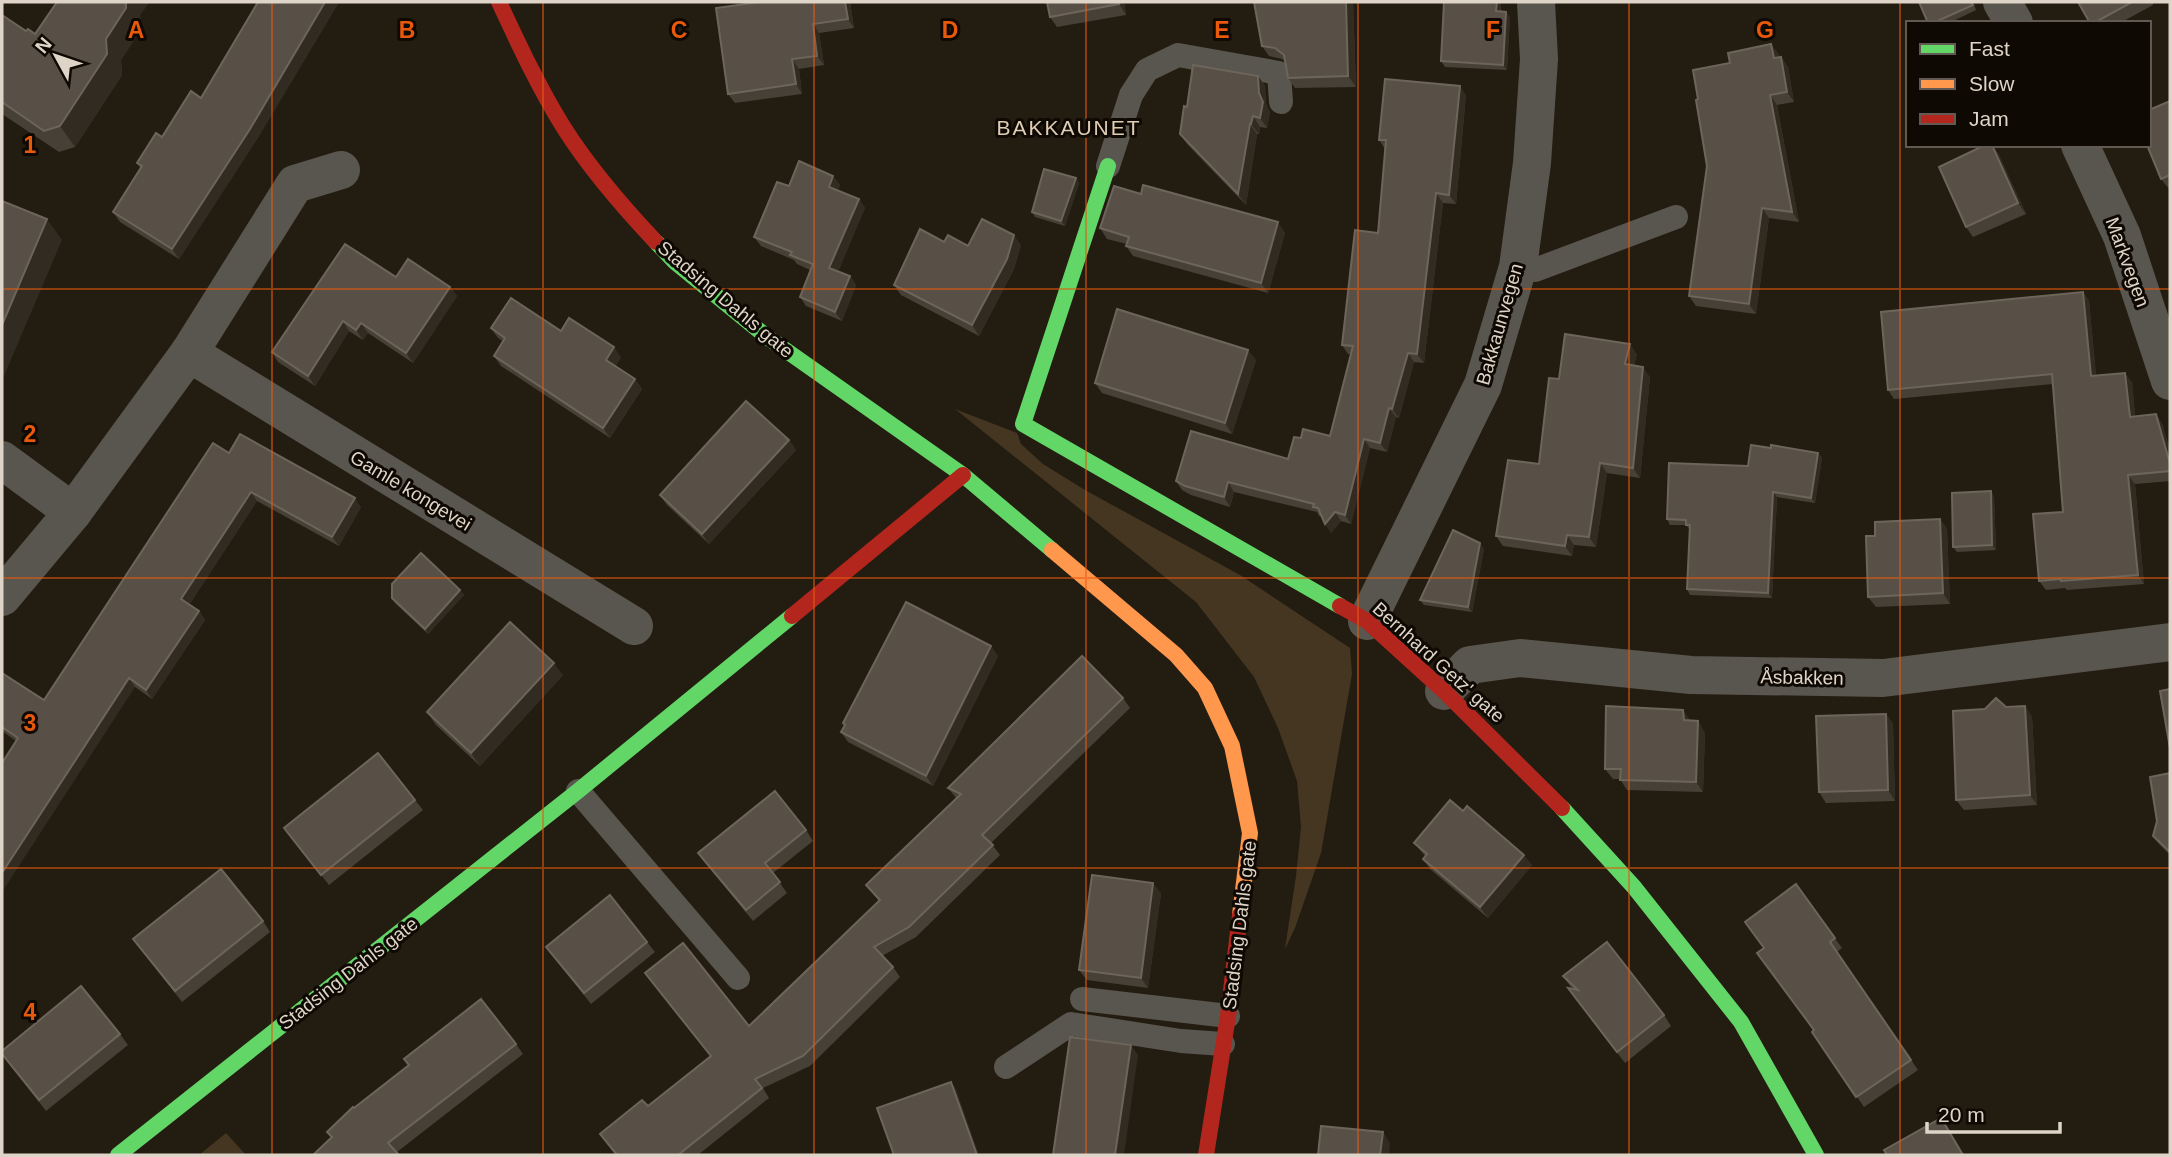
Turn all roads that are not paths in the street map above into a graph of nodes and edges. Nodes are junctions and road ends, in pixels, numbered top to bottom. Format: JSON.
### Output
{"nodes":[{"id":1,"x":499,"y":2,"type":"edge"},
{"id":2,"x":1536,"y":2,"type":"edge"},
{"id":3,"x":2002,"y":2,"type":"edge"},
{"id":4,"x":2013,"y":21,"type":"edge"},
{"id":5,"x":1281,"y":103,"type":"dead end"},
{"id":6,"x":2081,"y":147,"type":"edge"},
{"id":7,"x":1108,"y":166,"type":"joint"},
{"id":8,"x":341,"y":170,"type":"dead end"},
{"id":9,"x":1676,"y":217,"type":"dead end"},
{"id":10,"x":1518,"y":267,"type":"junction"},
{"id":11,"x":190,"y":353,"type":"junction"},
{"id":12,"x":2170,"y":381,"type":"edge"},
{"id":13,"x":2,"y":460,"type":"edge"},
{"id":14,"x":963,"y":475,"type":"junction"},
{"id":15,"x":73,"y":512,"type":"junction"},
{"id":16,"x":2,"y":597,"type":"edge"},
{"id":17,"x":1367,"y":621,"type":"junction"},
{"id":18,"x":634,"y":626,"type":"dead end"},
{"id":19,"x":2170,"y":642,"type":"edge"},
{"id":20,"x":1444,"y":691,"type":"junction"},
{"id":21,"x":578,"y":791,"type":"junction"},
{"id":22,"x":738,"y":978,"type":"dead end"},
{"id":23,"x":1082,"y":999,"type":"dead end"},
{"id":24,"x":1228,"y":1016,"type":"junction"},
{"id":25,"x":1223,"y":1044,"type":"junction"},
{"id":26,"x":1006,"y":1067,"type":"dead end"},
{"id":27,"x":118,"y":1155,"type":"edge"},
{"id":28,"x":1206,"y":1155,"type":"edge"},
{"id":29,"x":1816,"y":1155,"type":"edge"}],
"edges":[{"from":1,"to":14,"type":"street","name":"Stadsing Dahls gate"},
{"from":2,"to":10,"type":"street","name":"Bakkaunvegen"},
{"from":3,"to":4,"type":"street"},
{"from":5,"to":7,"type":"lane"},
{"from":6,"to":12,"type":"street","name":"Markvegen"},
{"from":7,"to":17,"type":"street","name":"Bernhard Getz' gate"},
{"from":8,"to":11,"type":"street"},
{"from":9,"to":10,"type":"lane"},
{"from":10,"to":17,"type":"street","name":"Bakkaunvegen"},
{"from":11,"to":15,"type":"street"},
{"from":11,"to":18,"type":"street","name":"Gamle kongevei"},
{"from":13,"to":15,"type":"street"},
{"from":14,"to":21,"type":"street","name":"Stadsing Dahls gate"},
{"from":14,"to":24,"type":"street","name":"Stadsing Dahls gate"},
{"from":15,"to":16,"type":"street"},
{"from":17,"to":20,"type":"street","name":"Bernhard Getz' gate"},
{"from":19,"to":20,"type":"street","name":"Åsbakken"},
{"from":20,"to":29,"type":"street","name":"Bernhard Getz' gate"},
{"from":21,"to":22,"type":"lane"},
{"from":21,"to":27,"type":"street","name":"Stadsing Dahls gate"},
{"from":23,"to":24,"type":"lane"},
{"from":24,"to":25,"type":"street","name":"Stadsing Dahls gate"},
{"from":25,"to":26,"type":"lane"},
{"from":25,"to":28,"type":"street","name":"Stadsing Dahls gate"}]}
